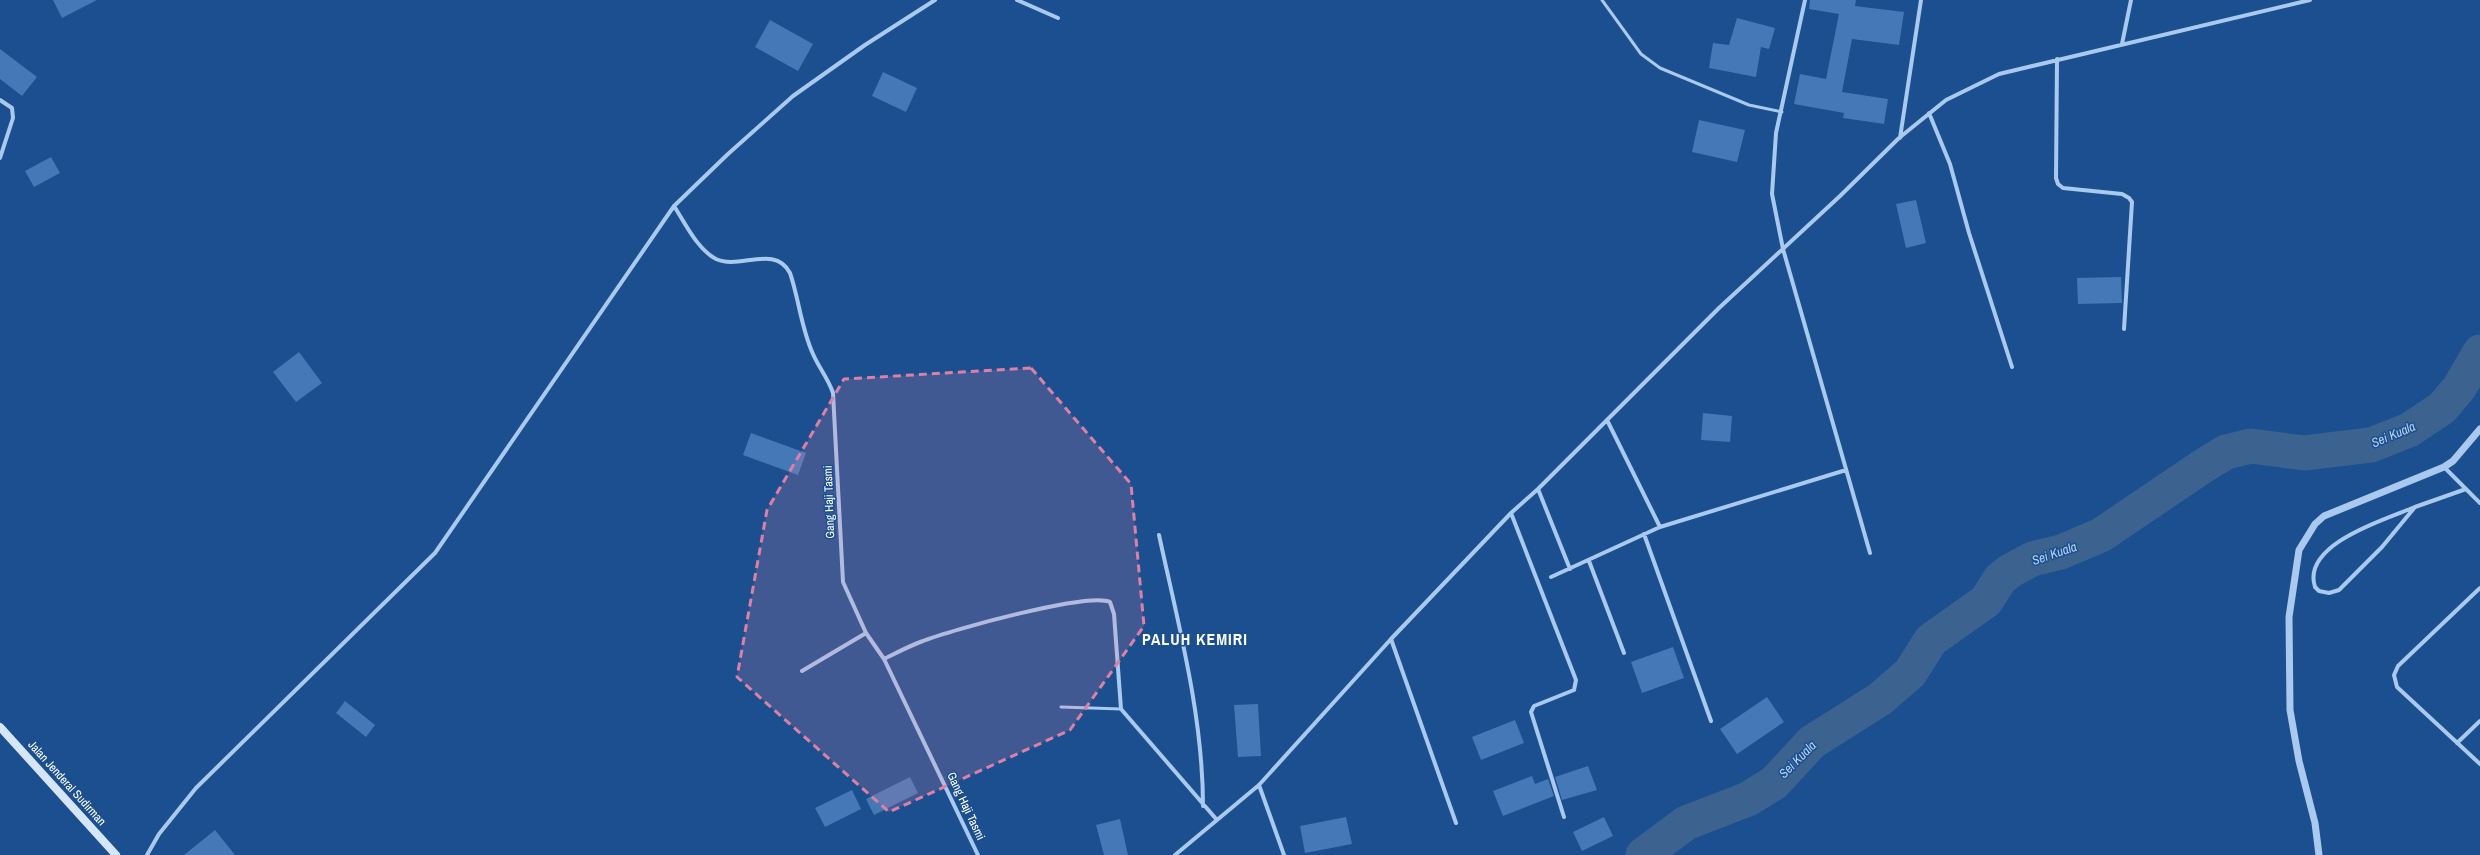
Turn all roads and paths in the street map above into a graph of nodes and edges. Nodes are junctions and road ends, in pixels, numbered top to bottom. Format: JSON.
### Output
{"nodes":[{"id":1,"x":935,"y":0,"type":"edge"},
{"id":2,"x":1017,"y":0,"type":"edge"},
{"id":3,"x":1602,"y":0,"type":"edge"},
{"id":4,"x":1805,"y":0,"type":"edge"},
{"id":5,"x":1922,"y":0,"type":"edge"},
{"id":6,"x":2131,"y":0,"type":"edge"},
{"id":7,"x":2310,"y":0,"type":"edge"},
{"id":8,"x":1058,"y":18,"type":"dead end"},
{"id":9,"x":2122,"y":44,"type":"junction"},
{"id":10,"x":2057,"y":59,"type":"junction"},
{"id":11,"x":0,"y":100,"type":"edge"},
{"id":12,"x":1782,"y":112,"type":"junction"},
{"id":13,"x":1929,"y":113,"type":"junction"},
{"id":14,"x":1899,"y":138,"type":"junction"},
{"id":15,"x":0,"y":158,"type":"edge"},
{"id":16,"x":674,"y":206,"type":"junction"},
{"id":17,"x":1783,"y":249,"type":"junction"},
{"id":18,"x":2124,"y":329,"type":"dead end"},
{"id":19,"x":2012,"y":367,"type":"dead end"},
{"id":20,"x":1607,"y":420,"type":"junction"},
{"id":21,"x":2480,"y":429,"type":"edge"},
{"id":22,"x":2444,"y":467,"type":"junction"},
{"id":23,"x":1846,"y":470,"type":"junction"},
{"id":24,"x":1538,"y":489,"type":"junction"},
{"id":25,"x":2466,"y":489,"type":"junction"},
{"id":26,"x":2480,"y":503,"type":"edge"},
{"id":27,"x":2415,"y":507,"type":"junction"},
{"id":28,"x":1511,"y":513,"type":"junction"},
{"id":29,"x":1660,"y":527,"type":"junction"},
{"id":30,"x":1159,"y":534,"type":"dead end"},
{"id":31,"x":1644,"y":534,"type":"junction"},
{"id":32,"x":1870,"y":553,"type":"dead end"},
{"id":33,"x":1589,"y":561,"type":"junction"},
{"id":34,"x":1570,"y":570,"type":"junction"},
{"id":35,"x":1551,"y":577,"type":"dead end"},
{"id":36,"x":2480,"y":588,"type":"edge"},
{"id":37,"x":866,"y":633,"type":"junction"},
{"id":38,"x":1391,"y":640,"type":"junction"},
{"id":39,"x":1624,"y":653,"type":"dead end"},
{"id":40,"x":884,"y":659,"type":"junction"},
{"id":41,"x":802,"y":671,"type":"dead end"},
{"id":42,"x":1061,"y":707,"type":"dead end"},
{"id":43,"x":1121,"y":710,"type":"junction"},
{"id":44,"x":1711,"y":721,"type":"dead end"},
{"id":45,"x":2480,"y":721,"type":"edge"},
{"id":46,"x":0,"y":727,"type":"edge"},
{"id":47,"x":2457,"y":743,"type":"junction"},
{"id":48,"x":2480,"y":764,"type":"edge"},
{"id":49,"x":1259,"y":785,"type":"junction"},
{"id":50,"x":1203,"y":806,"type":"junction"},
{"id":51,"x":1564,"y":817,"type":"dead end"},
{"id":52,"x":1217,"y":820,"type":"junction"},
{"id":53,"x":1456,"y":824,"type":"dead end"},
{"id":54,"x":116,"y":855,"type":"edge"},
{"id":55,"x":147,"y":855,"type":"edge"},
{"id":56,"x":978,"y":855,"type":"edge"},
{"id":57,"x":1175,"y":855,"type":"edge"},
{"id":58,"x":1284,"y":855,"type":"edge"},
{"id":59,"x":2319,"y":855,"type":"edge"}],
"edges":[{"from":1,"to":16,"type":"street"},
{"from":2,"to":8,"type":"street"},
{"from":3,"to":12,"type":"lane"},
{"from":4,"to":12,"type":"street"},
{"from":5,"to":14,"type":"street"},
{"from":6,"to":9,"type":"street"},
{"from":7,"to":9,"type":"street"},
{"from":9,"to":10,"type":"street"},
{"from":10,"to":13,"type":"street"},
{"from":10,"to":18,"type":"street"},
{"from":11,"to":15,"type":"street"},
{"from":12,"to":17,"type":"street"},
{"from":13,"to":14,"type":"street"},
{"from":13,"to":19,"type":"street"},
{"from":14,"to":17,"type":"street"},
{"from":16,"to":37,"type":"street","name":"Gang Haji Tasmi"},
{"from":16,"to":55,"type":"street"},
{"from":17,"to":20,"type":"street"},
{"from":17,"to":23,"type":"street"},
{"from":20,"to":24,"type":"street"},
{"from":20,"to":29,"type":"street"},
{"from":21,"to":22,"type":"street"},
{"from":22,"to":25,"type":"street"},
{"from":22,"to":59,"type":"street"},
{"from":23,"to":29,"type":"street"},
{"from":23,"to":32,"type":"street"},
{"from":24,"to":28,"type":"street"},
{"from":24,"to":34,"type":"street"},
{"from":25,"to":26,"type":"street"},
{"from":25,"to":27,"type":"street"},
{"from":27,"to":27,"type":"street"},
{"from":28,"to":38,"type":"street"},
{"from":28,"to":51,"type":"street"},
{"from":29,"to":31,"type":"street"},
{"from":30,"to":50,"type":"street"},
{"from":31,"to":33,"type":"street"},
{"from":31,"to":44,"type":"street"},
{"from":33,"to":34,"type":"street"},
{"from":33,"to":39,"type":"street"},
{"from":34,"to":35,"type":"street"},
{"from":36,"to":47,"type":"street"},
{"from":37,"to":40,"type":"street","name":"Gang Haji Tasmi"},
{"from":37,"to":41,"type":"street"},
{"from":38,"to":49,"type":"street"},
{"from":38,"to":53,"type":"street"},
{"from":40,"to":43,"type":"street"},
{"from":40,"to":56,"type":"street","name":"Gang Haji Tasmi"},
{"from":42,"to":43,"type":"lane"},
{"from":43,"to":50,"type":"street"},
{"from":45,"to":47,"type":"street"},
{"from":46,"to":54,"type":"main road","name":"Jalan Jenderal Sudirman"},
{"from":47,"to":48,"type":"street"},
{"from":49,"to":52,"type":"street"},
{"from":49,"to":58,"type":"street"},
{"from":50,"to":52,"type":"street"},
{"from":52,"to":57,"type":"street"}]}
